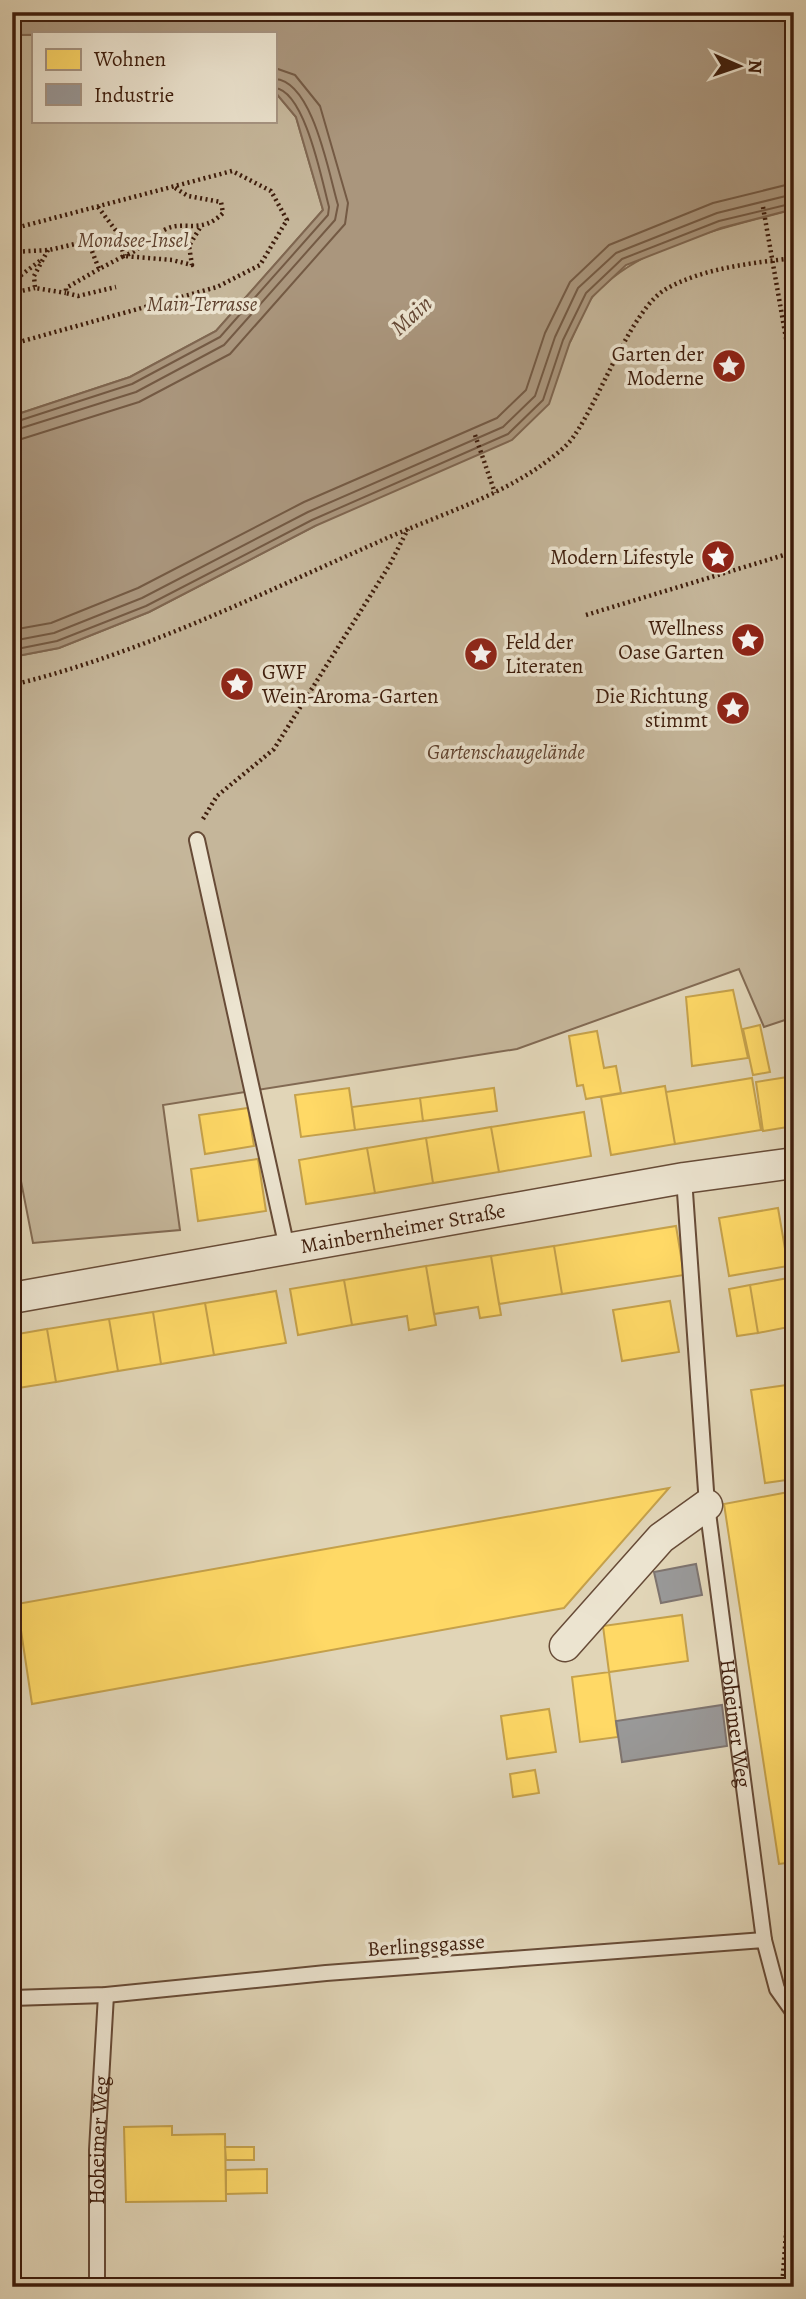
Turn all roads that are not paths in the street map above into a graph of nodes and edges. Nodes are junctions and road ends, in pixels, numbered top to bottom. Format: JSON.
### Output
{"nodes":[{"id":1,"x":197,"y":841,"type":"road end"},
{"id":2,"x":794,"y":1163,"type":"edge"},
{"id":3,"x":684,"y":1178,"type":"junction"},
{"id":4,"x":287,"y":1248,"type":"junction"},
{"id":5,"x":12,"y":1298,"type":"edge"},
{"id":6,"x":707,"y":1505,"type":"junction"},
{"id":7,"x":565,"y":1646,"type":"dead end"},
{"id":8,"x":764,"y":1940,"type":"junction"},
{"id":9,"x":106,"y":1994,"type":"junction"},
{"id":10,"x":12,"y":1998,"type":"edge"},
{"id":11,"x":794,"y":2012,"type":"edge"},
{"id":12,"x":97,"y":2287,"type":"edge"}],
"edges":[{"from":1,"to":4,"type":"lane"},
{"from":2,"to":3,"type":"street","name":"Mainbernheimer Straße"},
{"from":3,"to":4,"type":"street","name":"Mainbernheimer Straße"},
{"from":3,"to":6,"type":"lane","name":"Hoheimer Weg"},
{"from":4,"to":5,"type":"street","name":"Mainbernheimer Straße"},
{"from":6,"to":7,"type":"street"},
{"from":6,"to":8,"type":"lane","name":"Hoheimer Weg"},
{"from":8,"to":9,"type":"lane","name":"Berlingsgasse"},
{"from":8,"to":11,"type":"lane"},
{"from":9,"to":10,"type":"lane","name":"Berlingsgasse"},
{"from":9,"to":12,"type":"lane","name":"Hoheimer Weg"}]}
